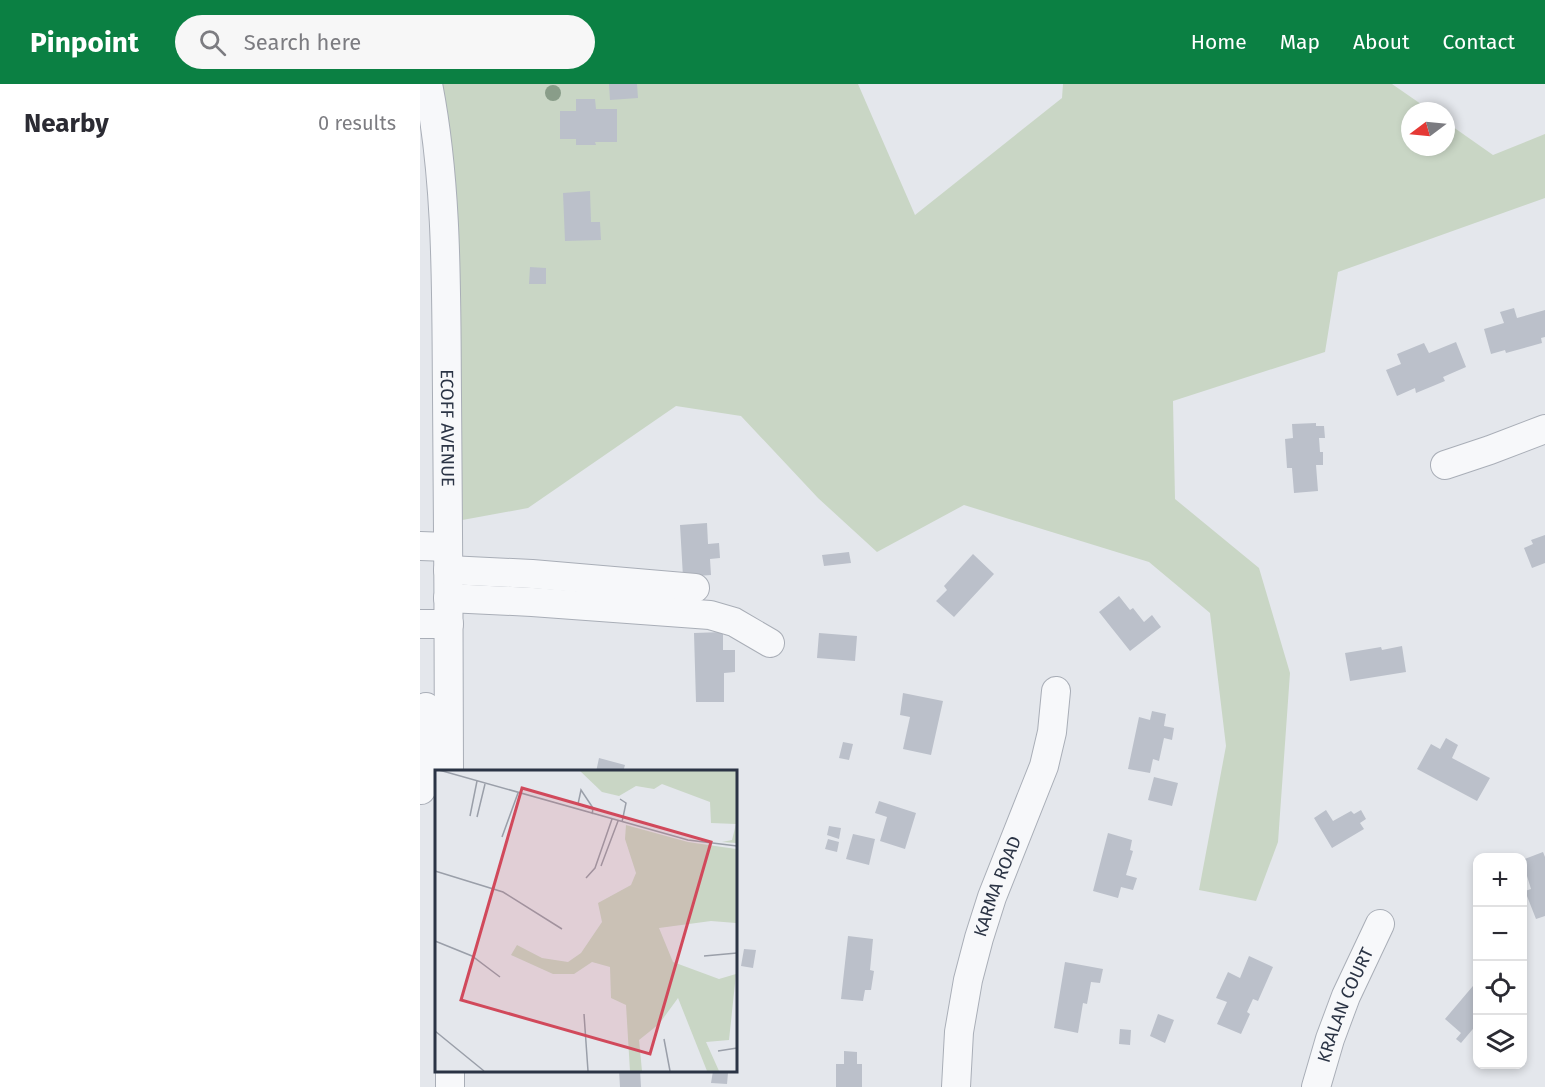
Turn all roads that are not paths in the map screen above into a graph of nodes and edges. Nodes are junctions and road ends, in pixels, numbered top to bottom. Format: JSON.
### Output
{"nodes":[{"id":1,"x":428,"y":84,"type":"edge"},
{"id":2,"x":1545,"y":429,"type":"edge"},
{"id":3,"x":1445,"y":465,"type":"dead end"},
{"id":4,"x":420,"y":546,"type":"edge"},
{"id":5,"x":448,"y":558,"type":"junction"},
{"id":6,"x":695,"y":588,"type":"dead end"},
{"id":7,"x":449,"y":611,"type":"junction"},
{"id":8,"x":420,"y":624,"type":"edge"},
{"id":9,"x":770,"y":643,"type":"dead end"},
{"id":10,"x":1056,"y":691,"type":"dead end"},
{"id":11,"x":432,"y":706,"type":"edge"},
{"id":12,"x":448,"y":770,"type":"edge"},
{"id":13,"x":420,"y":790,"type":"edge"},
{"id":14,"x":1380,"y":924,"type":"dead end"},
{"id":15,"x":956,"y":1087,"type":"edge"},
{"id":16,"x":1316,"y":1087,"type":"edge"}],
"edges":[{"from":1,"to":5,"type":"street","name":"ECOFF AVENUE"},
{"from":2,"to":3,"type":"street"},
{"from":4,"to":5,"type":"street"},
{"from":5,"to":6,"type":"street"},
{"from":5,"to":7,"type":"street","name":"ECOFF AVENUE"},
{"from":7,"to":8,"type":"street"},
{"from":7,"to":9,"type":"street"},
{"from":7,"to":11,"type":"street","name":"ECOFF AVENUE"},
{"from":10,"to":15,"type":"street","name":"KARMA ROAD"},
{"from":11,"to":12,"type":"street","name":"ECOFF AVENUE"},
{"from":11,"to":13,"type":"street"},
{"from":14,"to":16,"type":"street","name":"KRALAN COURT"}]}
